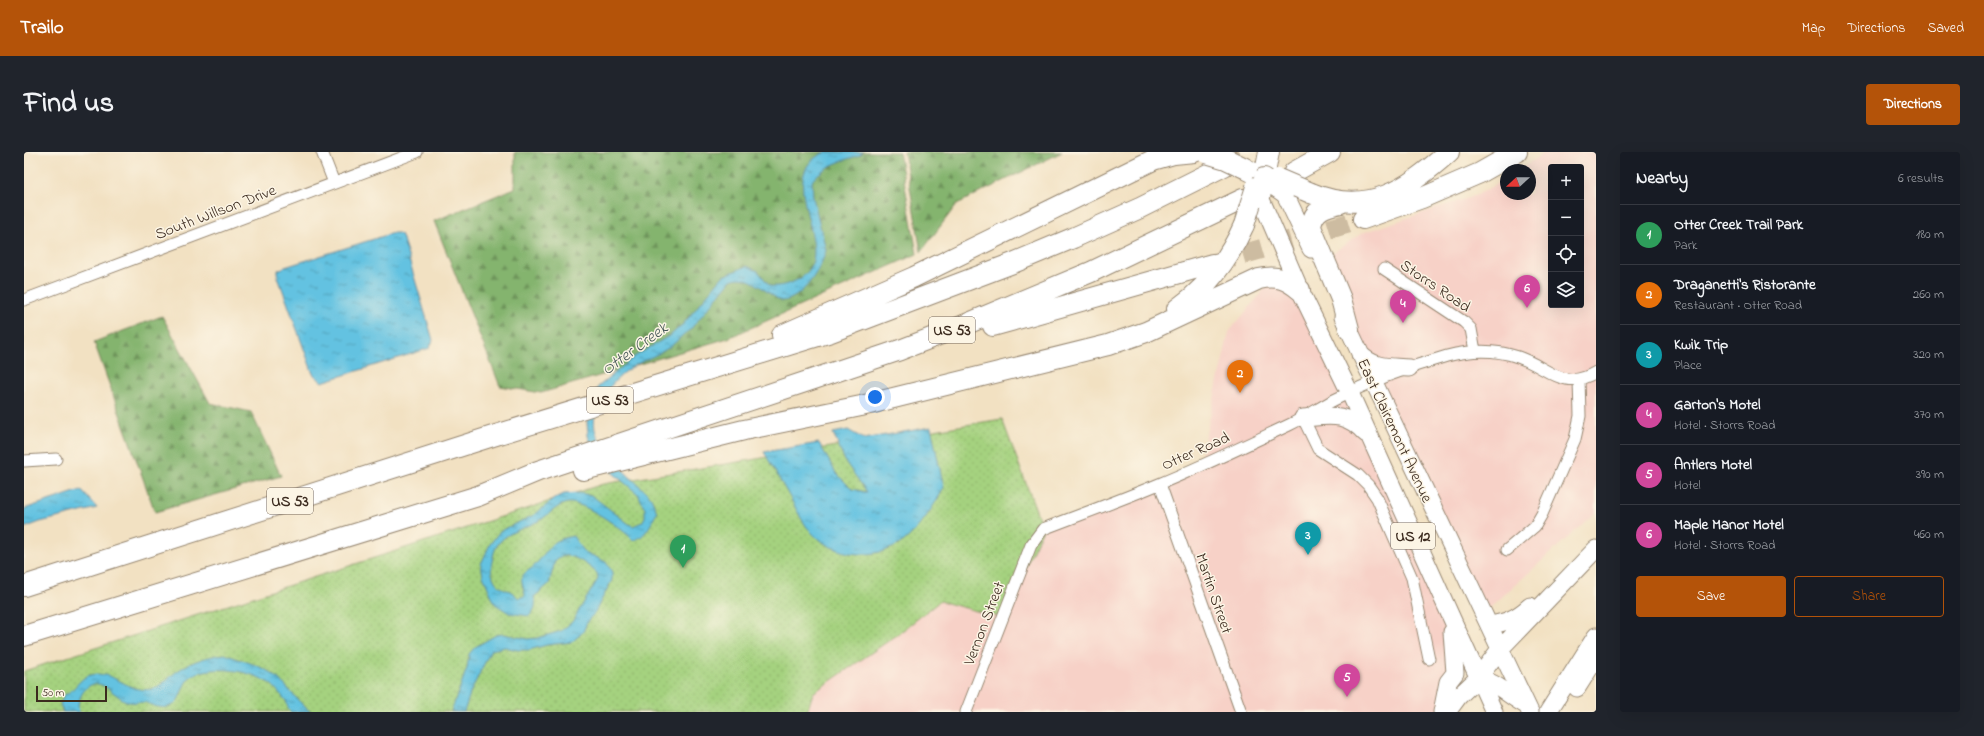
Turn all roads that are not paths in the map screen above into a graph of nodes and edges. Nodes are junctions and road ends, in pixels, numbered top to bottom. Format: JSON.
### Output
{"nodes":[{"id":1,"x":322,"y":152,"type":"edge"},
{"id":2,"x":418,"y":152,"type":"edge"},
{"id":3,"x":1330,"y":152,"type":"edge"},
{"id":4,"x":1449,"y":152,"type":"edge"},
{"id":5,"x":1517,"y":152,"type":"edge"},
{"id":6,"x":1206,"y":157,"type":"edge"},
{"id":7,"x":1265,"y":174,"type":"edge"},
{"id":8,"x":334,"y":183,"type":"junction"},
{"id":9,"x":1341,"y":203,"type":"junction"},
{"id":10,"x":1363,"y":219,"type":"tunnel mouth"},
{"id":11,"x":1212,"y":264,"type":"tunnel mouth"},
{"id":12,"x":1384,"y":269,"type":"dead end"},
{"id":13,"x":1300,"y":290,"type":"junction"},
{"id":14,"x":24,"y":300,"type":"edge"},
{"id":15,"x":1348,"y":329,"type":"junction"},
{"id":16,"x":900,"y":350,"type":"junction"},
{"id":17,"x":1082,"y":351,"type":"junction"},
{"id":18,"x":1475,"y":351,"type":"junction"},
{"id":19,"x":1360,"y":354,"type":"junction"},
{"id":20,"x":1409,"y":368,"type":"junction"},
{"id":21,"x":1596,"y":372,"type":"edge"},
{"id":22,"x":1579,"y":379,"type":"junction"},
{"id":23,"x":664,"y":383,"type":"junction"},
{"id":24,"x":1374,"y":383,"type":"junction"},
{"id":25,"x":1350,"y":393,"type":"junction"},
{"id":26,"x":1303,"y":418,"type":"junction"},
{"id":27,"x":1370,"y":440,"type":"junction"},
{"id":28,"x":652,"y":444,"type":"junction"},
{"id":29,"x":56,"y":459,"type":"dead end"},
{"id":30,"x":24,"y":461,"type":"edge"},
{"id":31,"x":1160,"y":484,"type":"junction"},
{"id":32,"x":1031,"y":545,"type":"joint"},
{"id":33,"x":1507,"y":550,"type":"dead end"},
{"id":34,"x":1593,"y":553,"type":"edge"},
{"id":35,"x":24,"y":586,"type":"edge"},
{"id":36,"x":1449,"y":616,"type":"junction"},
{"id":37,"x":1489,"y":626,"type":"junction"},
{"id":38,"x":24,"y":636,"type":"edge"},
{"id":39,"x":1596,"y":636,"type":"edge"},
{"id":40,"x":1500,"y":649,"type":"junction"},
{"id":41,"x":1596,"y":658,"type":"edge"},
{"id":42,"x":1429,"y":659,"type":"dead end"},
{"id":43,"x":1478,"y":678,"type":"junction"},
{"id":44,"x":1528,"y":708,"type":"edge"},
{"id":45,"x":1554,"y":710,"type":"edge"},
{"id":46,"x":966,"y":712,"type":"edge"},
{"id":47,"x":1241,"y":712,"type":"edge"},
{"id":48,"x":1442,"y":712,"type":"edge"},
{"id":49,"x":1447,"y":712,"type":"edge"},
{"id":50,"x":1494,"y":712,"type":"edge"}],
"edges":[{"from":1,"to":8,"type":"street"},
{"from":2,"to":8,"type":"street","name":"South Willson Drive"},
{"from":3,"to":7,"type":"highway","number":"US 53"},
{"from":4,"to":9,"type":"highway"},
{"from":5,"to":10,"type":"highway"},
{"from":6,"to":7,"type":"highway","bridge":true},
{"from":6,"to":23,"type":"highway","number":"US 53"},
{"from":6,"to":23,"type":"highway"},
{"from":7,"to":9,"type":"highway","bridge":true},
{"from":7,"to":13,"type":"main road","name":"East Clairemont Avenue","number":"US 12"},
{"from":7,"to":15,"type":"main road","name":"East Clairemont Avenue","number":"US 12"},
{"from":7,"to":16,"type":"highway","number":"US 53"},
{"from":7,"to":17,"type":"highway","bridge":true},
{"from":8,"to":14,"type":"street","name":"South Willson Drive"},
{"from":9,"to":15,"type":"highway"},
{"from":11,"to":16,"type":"highway"},
{"from":12,"to":18,"type":"street","name":"Storrs Road"},
{"from":13,"to":17,"type":"highway"},
{"from":13,"to":25,"type":"main road","name":"East Clairemont Avenue","number":"US 12"},
{"from":15,"to":19,"type":"main road","name":"East Clairemont Avenue","number":"US 12"},
{"from":16,"to":28,"type":"highway","number":"US 53"},
{"from":17,"to":28,"type":"highway"},
{"from":18,"to":20,"type":"street"},
{"from":18,"to":22,"type":"street"},
{"from":19,"to":20,"type":"main road"},
{"from":19,"to":24,"type":"main road","name":"East Clairemont Avenue","number":"US 12"},
{"from":20,"to":24,"type":"street"},
{"from":21,"to":22,"type":"street"},
{"from":22,"to":33,"type":"street"},
{"from":23,"to":35,"type":"highway","number":"US 53"},
{"from":24,"to":25,"type":"street","name":"Otter Road"},
{"from":24,"to":37,"type":"main road","name":"East Clairemont Avenue","number":"US 12"},
{"from":25,"to":26,"type":"street","name":"Otter Road"},
{"from":25,"to":27,"type":"main road","name":"East Clairemont Avenue","number":"US 12"},
{"from":26,"to":27,"type":"main road"},
{"from":26,"to":31,"type":"street","name":"Otter Road"},
{"from":26,"to":42,"type":"street"},
{"from":27,"to":36,"type":"main road","name":"East Clairemont Avenue","number":"US 12"},
{"from":28,"to":38,"type":"highway"},
{"from":29,"to":30,"type":"street"},
{"from":31,"to":32,"type":"street","name":"Otter Road"},
{"from":31,"to":47,"type":"street","name":"Martin Street"},
{"from":32,"to":46,"type":"street","name":"Vernon Street"},
{"from":34,"to":37,"type":"main road"},
{"from":34,"to":40,"type":"main road"},
{"from":36,"to":43,"type":"main road","name":"East Clairemont Avenue","number":"US 12"},
{"from":36,"to":48,"type":"main road"},
{"from":37,"to":40,"type":"main road","name":"East Clairemont Avenue","number":"US 12"},
{"from":39,"to":45,"type":"main road"},
{"from":40,"to":43,"type":"main road"},
{"from":40,"to":44,"type":"main road","name":"East Clairemont Avenue","number":"US 12"},
{"from":41,"to":45,"type":"main road"},
{"from":43,"to":44,"type":"main road"},
{"from":43,"to":49,"type":"main road"},
{"from":43,"to":50,"type":"main road","name":"East Clairemont Avenue","number":"US 12"}]}
